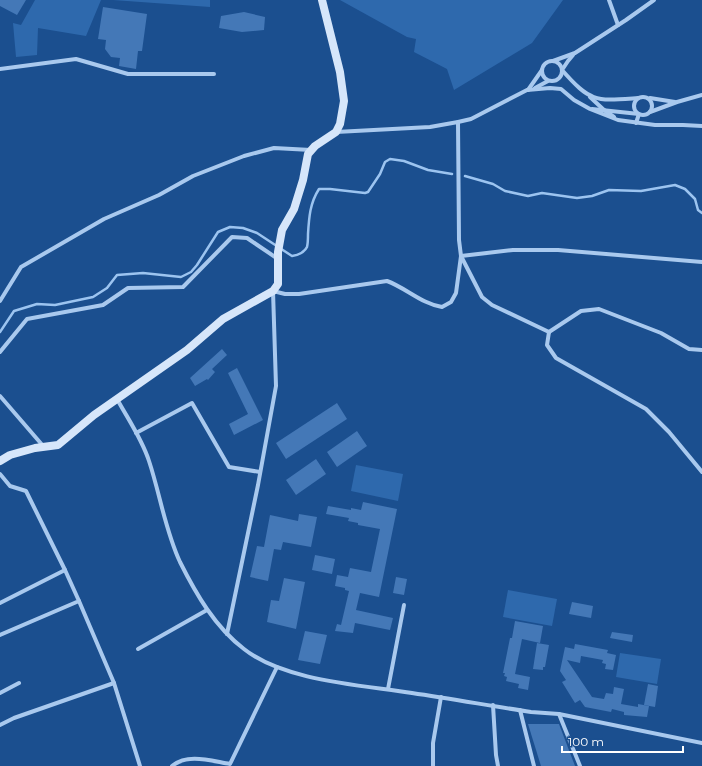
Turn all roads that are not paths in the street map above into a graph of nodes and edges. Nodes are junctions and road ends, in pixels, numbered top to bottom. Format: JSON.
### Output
{"nodes":[{"id":1,"x":322,"y":0,"type":"edge"},
{"id":2,"x":609,"y":0,"type":"edge"},
{"id":3,"x":654,"y":0,"type":"edge"},
{"id":4,"x":618,"y":25,"type":"junction"},
{"id":5,"x":575,"y":53,"type":"junction"},
{"id":6,"x":553,"y":62,"type":"junction"},
{"id":7,"x":0,"y":69,"type":"edge"},
{"id":8,"x":542,"y":70,"type":"junction"},
{"id":9,"x":562,"y":70,"type":"junction"},
{"id":10,"x":214,"y":74,"type":"dead end"},
{"id":11,"x":550,"y":81,"type":"junction"},
{"id":12,"x":532,"y":89,"type":"junction"},
{"id":13,"x":561,"y":89,"type":"junction"},
{"id":14,"x":527,"y":90,"type":"junction"},
{"id":15,"x":702,"y":95,"type":"edge"},
{"id":16,"x":589,"y":96,"type":"junction"},
{"id":17,"x":638,"y":98,"type":"junction"},
{"id":18,"x":650,"y":98,"type":"junction"},
{"id":19,"x":677,"y":102,"type":"junction"},
{"id":20,"x":590,"y":109,"type":"junction"},
{"id":21,"x":604,"y":110,"type":"junction"},
{"id":22,"x":650,"y":112,"type":"junction"},
{"id":23,"x":638,"y":114,"type":"junction"},
{"id":24,"x":618,"y":120,"type":"junction"},
{"id":25,"x":458,"y":122,"type":"junction"},
{"id":26,"x":636,"y":123,"type":"junction"},
{"id":27,"x":702,"y":126,"type":"edge"},
{"id":28,"x":336,"y":132,"type":"junction"},
{"id":29,"x":311,"y":150,"type":"junction"},
{"id":30,"x":279,"y":251,"type":"junction"},
{"id":31,"x":461,"y":256,"type":"junction"},
{"id":32,"x":702,"y":262,"type":"edge"},
{"id":33,"x":273,"y":291,"type":"junction"},
{"id":34,"x":0,"y":301,"type":"edge"},
{"id":35,"x":549,"y":332,"type":"junction"},
{"id":36,"x":702,"y":350,"type":"edge"},
{"id":37,"x":0,"y":352,"type":"edge"},
{"id":38,"x":0,"y":396,"type":"edge"},
{"id":39,"x":117,"y":399,"type":"junction"},
{"id":40,"x":136,"y":433,"type":"junction"},
{"id":41,"x":44,"y":447,"type":"junction"},
{"id":42,"x":0,"y":461,"type":"edge"},
{"id":43,"x":260,"y":472,"type":"junction"},
{"id":44,"x":702,"y":472,"type":"edge"},
{"id":45,"x":0,"y":474,"type":"edge"},
{"id":46,"x":65,"y":570,"type":"junction"},
{"id":47,"x":79,"y":601,"type":"junction"},
{"id":48,"x":0,"y":603,"type":"edge"},
{"id":49,"x":404,"y":606,"type":"dead end"},
{"id":50,"x":207,"y":610,"type":"junction"},
{"id":51,"x":227,"y":634,"type":"junction"},
{"id":52,"x":0,"y":635,"type":"edge"},
{"id":53,"x":138,"y":649,"type":"dead end"},
{"id":54,"x":277,"y":667,"type":"junction"},
{"id":55,"x":19,"y":683,"type":"dead end"},
{"id":56,"x":114,"y":683,"type":"junction"},
{"id":57,"x":388,"y":689,"type":"junction"},
{"id":58,"x":0,"y":693,"type":"edge"},
{"id":59,"x":441,"y":697,"type":"junction"},
{"id":60,"x":493,"y":705,"type":"junction"},
{"id":61,"x":520,"y":710,"type":"junction"},
{"id":62,"x":559,"y":714,"type":"junction"},
{"id":63,"x":0,"y":725,"type":"edge"},
{"id":64,"x":702,"y":743,"type":"edge"},
{"id":65,"x":232,"y":765,"type":"edge"},
{"id":66,"x":140,"y":766,"type":"edge"},
{"id":67,"x":172,"y":766,"type":"edge"},
{"id":68,"x":433,"y":766,"type":"edge"},
{"id":69,"x":498,"y":766,"type":"edge"},
{"id":70,"x":534,"y":766,"type":"edge"},
{"id":71,"x":580,"y":766,"type":"edge"}],
"edges":[{"from":1,"to":28,"type":"main road"},
{"from":2,"to":4,"type":"street"},
{"from":3,"to":4,"type":"street"},
{"from":4,"to":5,"type":"street"},
{"from":5,"to":6,"type":"street"},
{"from":5,"to":9,"type":"street"},
{"from":6,"to":8,"type":"street"},
{"from":6,"to":9,"type":"street"},
{"from":7,"to":10,"type":"street"},
{"from":8,"to":11,"type":"street"},
{"from":8,"to":14,"type":"street"},
{"from":9,"to":11,"type":"street"},
{"from":9,"to":16,"type":"street"},
{"from":11,"to":12,"type":"street"},
{"from":11,"to":13,"type":"street"},
{"from":12,"to":13,"type":"street"},
{"from":12,"to":14,"type":"street"},
{"from":13,"to":20,"type":"street"},
{"from":14,"to":25,"type":"street"},
{"from":15,"to":19,"type":"street"},
{"from":16,"to":17,"type":"street"},
{"from":16,"to":21,"type":"street"},
{"from":17,"to":18,"type":"street"},
{"from":17,"to":23,"type":"street"},
{"from":18,"to":19,"type":"street"},
{"from":18,"to":22,"type":"street"},
{"from":19,"to":22,"type":"street"},
{"from":20,"to":21,"type":"street"},
{"from":20,"to":24,"type":"street"},
{"from":21,"to":23,"type":"street"},
{"from":21,"to":24,"type":"street"},
{"from":22,"to":23,"type":"street"},
{"from":23,"to":26,"type":"street"},
{"from":24,"to":26,"type":"street"},
{"from":25,"to":28,"type":"street"},
{"from":25,"to":31,"type":"street"},
{"from":26,"to":27,"type":"street"},
{"from":28,"to":29,"type":"main road"},
{"from":29,"to":30,"type":"main road"},
{"from":29,"to":34,"type":"street"},
{"from":30,"to":33,"type":"main road"},
{"from":30,"to":37,"type":"street"},
{"from":31,"to":32,"type":"street"},
{"from":31,"to":33,"type":"street"},
{"from":31,"to":35,"type":"street"},
{"from":33,"to":39,"type":"main road"},
{"from":33,"to":43,"type":"street"},
{"from":35,"to":36,"type":"street"},
{"from":35,"to":44,"type":"street"},
{"from":38,"to":41,"type":"street"},
{"from":39,"to":40,"type":"street"},
{"from":39,"to":41,"type":"main road"},
{"from":40,"to":43,"type":"street"},
{"from":40,"to":50,"type":"street"},
{"from":41,"to":42,"type":"main road"},
{"from":43,"to":51,"type":"street"},
{"from":45,"to":46,"type":"street"},
{"from":46,"to":47,"type":"street"},
{"from":46,"to":48,"type":"street"},
{"from":47,"to":52,"type":"street"},
{"from":47,"to":56,"type":"street"},
{"from":49,"to":57,"type":"street"},
{"from":50,"to":51,"type":"street"},
{"from":50,"to":53,"type":"street"},
{"from":51,"to":54,"type":"street"},
{"from":54,"to":57,"type":"street"},
{"from":54,"to":65,"type":"street"},
{"from":55,"to":58,"type":"street"},
{"from":56,"to":63,"type":"street"},
{"from":56,"to":66,"type":"street"},
{"from":57,"to":59,"type":"street"},
{"from":59,"to":60,"type":"street"},
{"from":59,"to":68,"type":"street"},
{"from":60,"to":61,"type":"street"},
{"from":60,"to":69,"type":"street"},
{"from":61,"to":62,"type":"street"},
{"from":61,"to":70,"type":"street"},
{"from":62,"to":64,"type":"street"},
{"from":62,"to":71,"type":"street"},
{"from":65,"to":67,"type":"street"}]}
